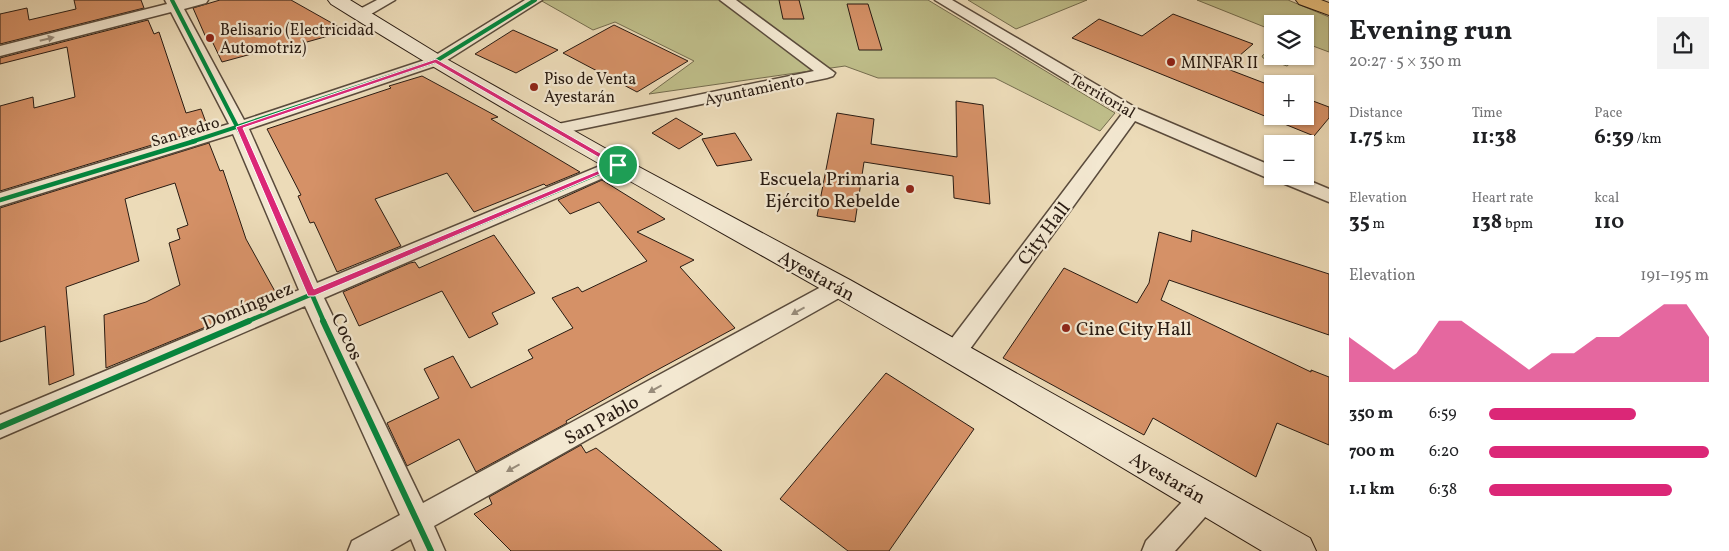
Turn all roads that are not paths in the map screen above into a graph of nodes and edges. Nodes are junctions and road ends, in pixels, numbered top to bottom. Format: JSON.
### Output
{"nodes":[{"id":1,"x":201,"y":0,"type":"edge"},
{"id":2,"x":337,"y":0,"type":"edge"},
{"id":3,"x":388,"y":0,"type":"edge"},
{"id":4,"x":535,"y":0,"type":"edge"},
{"id":5,"x":727,"y":0,"type":"edge"},
{"id":6,"x":942,"y":0,"type":"edge"},
{"id":7,"x":1305,"y":0,"type":"edge"},
{"id":8,"x":174,"y":4,"type":"edge"},
{"id":9,"x":1329,"y":10,"type":"edge"},
{"id":10,"x":361,"y":14,"type":"junction"},
{"id":11,"x":0,"y":51,"type":"edge"},
{"id":12,"x":436,"y":61,"type":"junction"},
{"id":13,"x":1132,"y":113,"type":"junction"},
{"id":14,"x":239,"y":127,"type":"junction"},
{"id":15,"x":558,"y":130,"type":"junction"},
{"id":16,"x":618,"y":165,"type":"junction"},
{"id":17,"x":1264,"y":170,"type":"edge"},
{"id":18,"x":1303,"y":185,"type":"edge"},
{"id":19,"x":1329,"y":196,"type":"edge"},
{"id":20,"x":0,"y":200,"type":"edge"},
{"id":21,"x":840,"y":287,"type":"junction"},
{"id":22,"x":311,"y":294,"type":"junction"},
{"id":23,"x":954,"y":353,"type":"junction"},
{"id":24,"x":0,"y":427,"type":"edge"},
{"id":25,"x":1204,"y":498,"type":"junction"},
{"id":26,"x":418,"y":520,"type":"junction"},
{"id":27,"x":362,"y":551,"type":"edge"},
{"id":28,"x":431,"y":551,"type":"edge"},
{"id":29,"x":1156,"y":551,"type":"edge"},
{"id":30,"x":1297,"y":551,"type":"edge"}],
"edges":[{"from":1,"to":8,"type":"street"},
{"from":2,"to":10,"type":"main road","name":"Ayestarán"},
{"from":3,"to":10,"type":"street"},
{"from":4,"to":12,"type":"street","name":"San Pedro"},
{"from":5,"to":15,"type":"street","name":"Ayuntamiento"},
{"from":6,"to":13,"type":"street","name":"Territorial"},
{"from":7,"to":9,"type":"main road"},
{"from":11,"to":8,"type":"street","one_way":true},
{"from":8,"to":14,"type":"street","name":"Cocos"},
{"from":10,"to":12,"type":"main road","name":"Ayestarán"},
{"from":12,"to":14,"type":"street","name":"San Pedro"},
{"from":12,"to":15,"type":"main road","name":"Ayestarán"},
{"from":13,"to":17,"type":"street","name":"Territorial"},
{"from":13,"to":23,"type":"street","name":"City Hall"},
{"from":14,"to":20,"type":"street","name":"San Pedro"},
{"from":14,"to":22,"type":"street","name":"Cocos"},
{"from":15,"to":16,"type":"main road","name":"Ayestarán"},
{"from":16,"to":21,"type":"main road","name":"Ayestarán"},
{"from":16,"to":22,"type":"street","name":"Domínguez"},
{"from":18,"to":19,"type":"street"},
{"from":21,"to":23,"type":"main road","name":"Ayestarán"},
{"from":21,"to":26,"type":"street","name":"San Pablo","one_way":true},
{"from":22,"to":24,"type":"street","name":"Domínguez"},
{"from":22,"to":26,"type":"street","name":"Cocos"},
{"from":23,"to":25,"type":"main road","name":"Ayestarán"},
{"from":25,"to":29,"type":"street"},
{"from":25,"to":30,"type":"main road","name":"Ayestarán"},
{"from":26,"to":27,"type":"street","name":"San Pablo"},
{"from":26,"to":28,"type":"street","name":"Cocos"}]}
